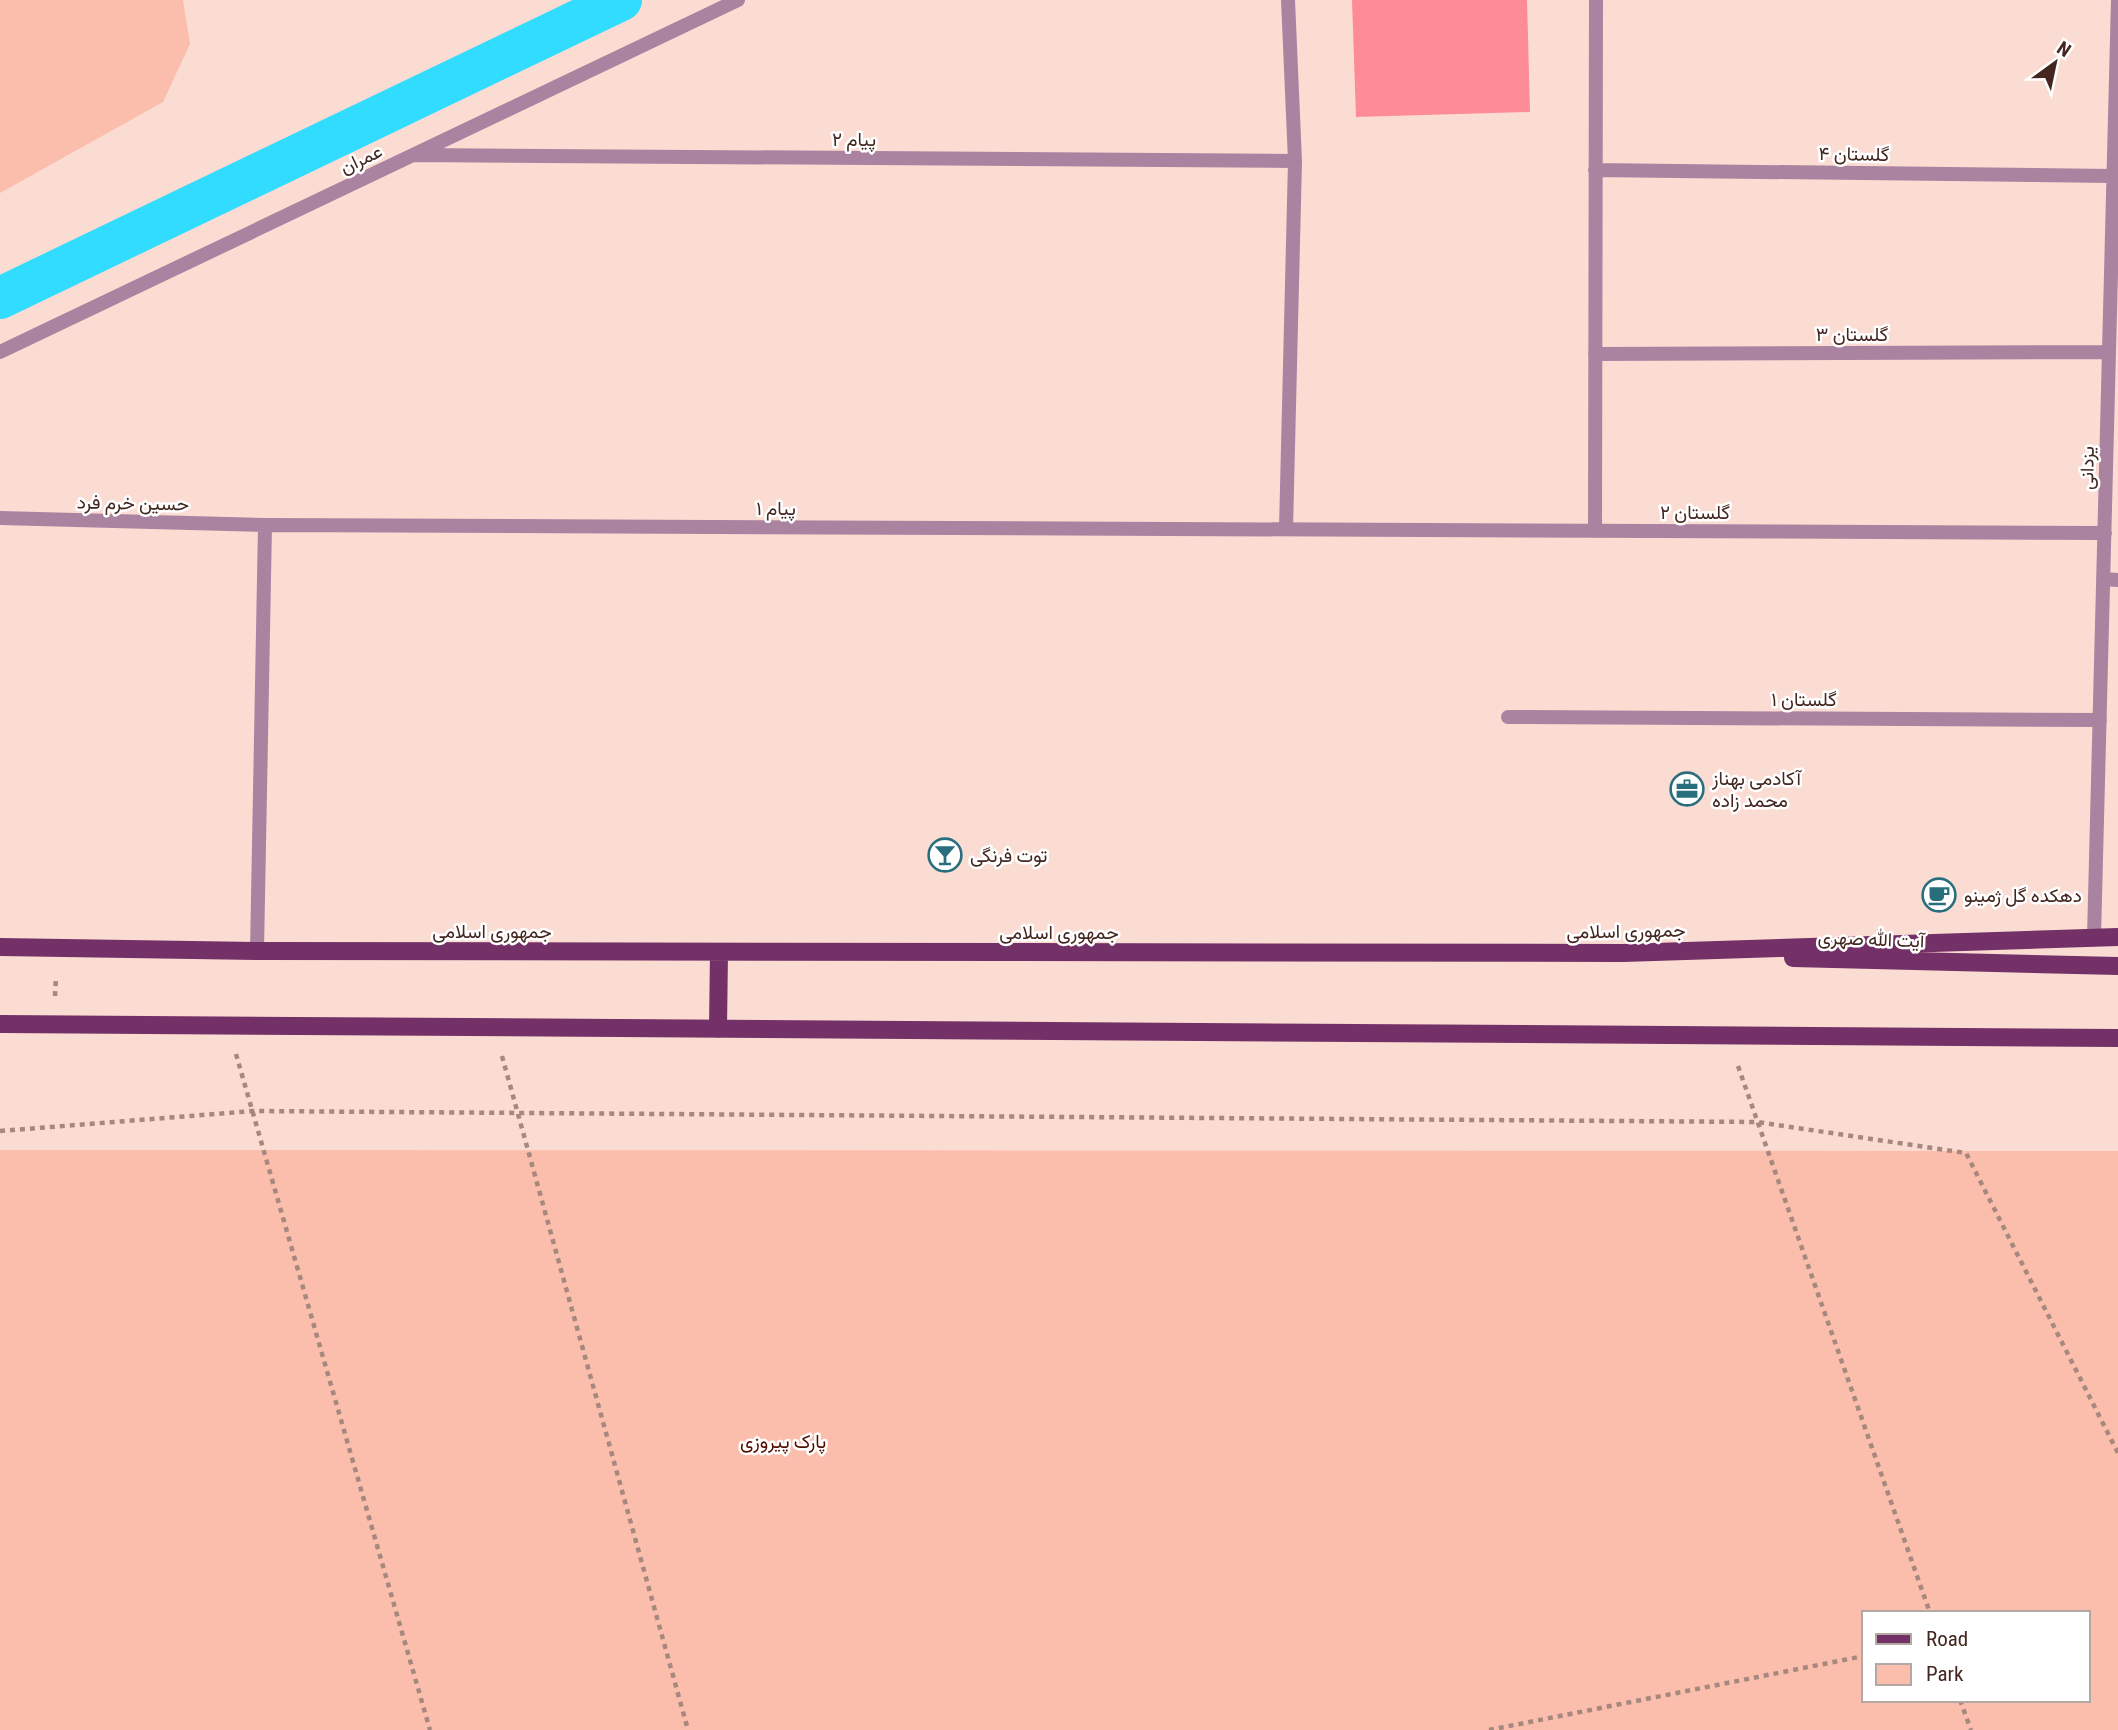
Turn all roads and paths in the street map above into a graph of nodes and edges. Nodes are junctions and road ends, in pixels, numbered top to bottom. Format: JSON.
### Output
{"nodes":[{"id":1,"x":738,"y":0,"type":"edge"},
{"id":2,"x":1288,"y":0,"type":"edge"},
{"id":3,"x":1596,"y":0,"type":"edge"},
{"id":4,"x":2118,"y":0,"type":"edge"},
{"id":5,"x":2117,"y":76,"type":"edge"},
{"id":6,"x":414,"y":155,"type":"junction"},
{"id":7,"x":1295,"y":161,"type":"junction"},
{"id":8,"x":1595,"y":170,"type":"junction"},
{"id":9,"x":2113,"y":176,"type":"junction"},
{"id":10,"x":2115,"y":278,"type":"edge"},
{"id":11,"x":0,"y":352,"type":"edge"},
{"id":12,"x":2109,"y":352,"type":"junction"},
{"id":13,"x":1595,"y":354,"type":"junction"},
{"id":14,"x":0,"y":518,"type":"edge"},
{"id":15,"x":265,"y":525,"type":"junction"},
{"id":16,"x":1286,"y":530,"type":"junction"},
{"id":17,"x":1595,"y":531,"type":"junction"},
{"id":18,"x":2105,"y":533,"type":"junction"},
{"id":19,"x":2111,"y":579,"type":"edge"},
{"id":20,"x":1508,"y":717,"type":"dead end"},
{"id":21,"x":2101,"y":720,"type":"junction"},
{"id":22,"x":2094,"y":937,"type":"junction"},
{"id":23,"x":2118,"y":937,"type":"edge"},
{"id":24,"x":0,"y":947,"type":"edge"},
{"id":25,"x":57,"y":948,"type":"junction"},
{"id":26,"x":257,"y":951,"type":"junction"},
{"id":27,"x":719,"y":952,"type":"junction"},
{"id":28,"x":1623,"y":953,"type":"junction"},
{"id":29,"x":2118,"y":966,"type":"edge"},
{"id":30,"x":0,"y":1024,"type":"edge"},
{"id":31,"x":54,"y":1024,"type":"junction"},
{"id":32,"x":228,"y":1026,"type":"junction"},
{"id":33,"x":494,"y":1028,"type":"junction"},
{"id":34,"x":718,"y":1029,"type":"junction"},
{"id":35,"x":1727,"y":1035,"type":"junction"},
{"id":36,"x":2118,"y":1038,"type":"edge"},
{"id":37,"x":253,"y":1111,"type":"junction"},
{"id":38,"x":518,"y":1114,"type":"junction"},
{"id":39,"x":1757,"y":1122,"type":"junction"},
{"id":40,"x":0,"y":1131,"type":"edge"},
{"id":41,"x":2118,"y":1453,"type":"edge"},
{"id":42,"x":1929,"y":1611,"type":"edge"},
{"id":43,"x":1862,"y":1656,"type":"edge"},
{"id":44,"x":1961,"y":1702,"type":"edge"},
{"id":45,"x":430,"y":1730,"type":"edge"},
{"id":46,"x":688,"y":1730,"type":"edge"},
{"id":47,"x":1489,"y":1730,"type":"edge"},
{"id":48,"x":1971,"y":1730,"type":"edge"}],
"edges":[{"from":1,"to":6,"type":"street","name":"عمران"},
{"from":2,"to":7,"type":"street"},
{"from":3,"to":8,"type":"street"},
{"from":4,"to":5,"type":"street","name":"یزدانی"},
{"from":5,"to":9,"type":"street","name":"یزدانی"},
{"from":6,"to":7,"type":"street","name":"پیام ۲"},
{"from":6,"to":11,"type":"street","name":"عمران"},
{"from":7,"to":16,"type":"street"},
{"from":8,"to":9,"type":"street","name":"گلستان ۴"},
{"from":8,"to":13,"type":"street"},
{"from":9,"to":10,"type":"street","name":"یزدانی"},
{"from":10,"to":12,"type":"street","name":"یزدانی"},
{"from":12,"to":13,"type":"street","name":"گلستان ۳"},
{"from":12,"to":18,"type":"street","name":"یزدانی"},
{"from":13,"to":17,"type":"street"},
{"from":14,"to":15,"type":"street","name":"حسین خرم فرد"},
{"from":15,"to":16,"type":"street","name":"پیام ۱"},
{"from":15,"to":26,"type":"street"},
{"from":16,"to":17,"type":"street","name":"گلستان ۲"},
{"from":17,"to":18,"type":"street","name":"گلستان ۲"},
{"from":18,"to":19,"type":"street","name":"یزدانی"},
{"from":19,"to":21,"type":"street","name":"یزدانی"},
{"from":20,"to":21,"type":"street","name":"گلستان ۱"},
{"from":21,"to":22,"type":"street","name":"یزدانی"},
{"from":22,"to":23,"type":"main road","name":"جمهوری اسلامی"},
{"from":22,"to":28,"type":"main road","name":"جمهوری اسلامی"},
{"from":24,"to":25,"type":"main road","name":"جمهوری اسلامی"},
{"from":25,"to":26,"type":"main road","name":"جمهوری اسلامی"},
{"from":25,"to":31,"type":"path"},
{"from":26,"to":27,"type":"main road","name":"جمهوری اسلامی"},
{"from":27,"to":28,"type":"main road","name":"جمهوری اسلامی"},
{"from":27,"to":34,"type":"main road"},
{"from":28,"to":29,"type":"main road","name":"آیت الله صهری"},
{"from":30,"to":31,"type":"main road"},
{"from":31,"to":32,"type":"main road"},
{"from":32,"to":33,"type":"main road"},
{"from":32,"to":37,"type":"path"},
{"from":33,"to":34,"type":"main road"},
{"from":33,"to":38,"type":"path"},
{"from":34,"to":35,"type":"main road"},
{"from":35,"to":36,"type":"main road"},
{"from":35,"to":39,"type":"path"},
{"from":37,"to":38,"type":"path"},
{"from":37,"to":40,"type":"path"},
{"from":37,"to":45,"type":"path"},
{"from":38,"to":39,"type":"path"},
{"from":38,"to":46,"type":"path"},
{"from":39,"to":41,"type":"path"},
{"from":39,"to":42,"type":"path"},
{"from":43,"to":47,"type":"path"},
{"from":44,"to":48,"type":"path"}]}
